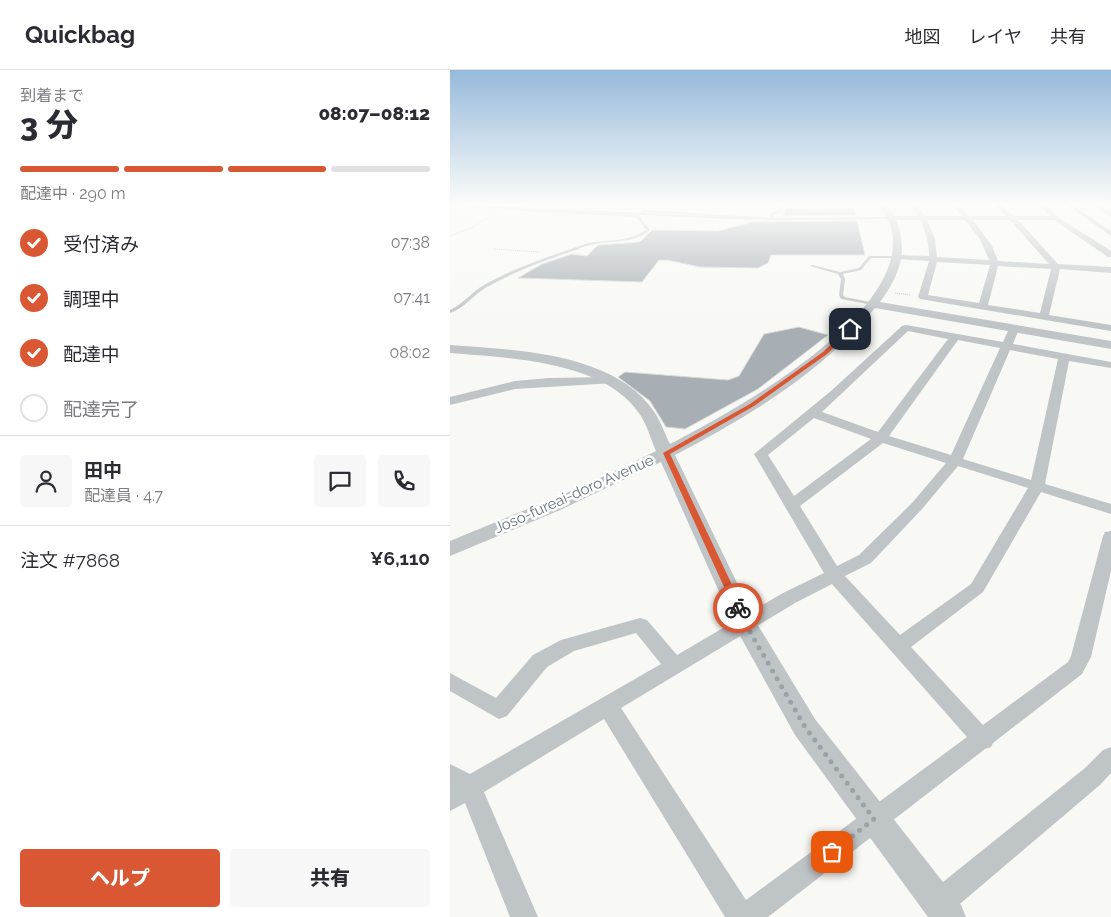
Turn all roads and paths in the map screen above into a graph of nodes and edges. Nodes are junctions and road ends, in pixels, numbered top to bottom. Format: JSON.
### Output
{"nodes":[{"id":1,"x":587,"y":245,"type":"edge"},
{"id":2,"x":897,"y":245,"type":"edge"},
{"id":3,"x":932,"y":245,"type":"edge"},
{"id":4,"x":987,"y":245,"type":"edge"},
{"id":5,"x":1036,"y":245,"type":"edge"},
{"id":6,"x":1095,"y":245,"type":"edge"},
{"id":7,"x":493,"y":249,"type":"dead end"},
{"id":8,"x":558,"y":255,"type":"junction"},
{"id":9,"x":1111,"y":255,"type":"edge"},
{"id":10,"x":896,"y":257,"type":"junction"},
{"id":11,"x":934,"y":259,"type":"junction"},
{"id":12,"x":995,"y":263,"type":"junction"},
{"id":13,"x":812,"y":266,"type":"dead end"},
{"id":14,"x":1056,"y":267,"type":"junction"},
{"id":15,"x":1111,"y":270,"type":"edge"},
{"id":16,"x":840,"y":272,"type":"junction"},
{"id":17,"x":883,"y":291,"type":"junction"},
{"id":18,"x":923,"y":297,"type":"junction"},
{"id":19,"x":873,"y":304,"type":"junction"},
{"id":20,"x":983,"y":308,"type":"junction"},
{"id":21,"x":450,"y":312,"type":"edge"},
{"id":22,"x":1044,"y":317,"type":"junction"},
{"id":23,"x":1111,"y":328,"type":"edge"},
{"id":24,"x":1014,"y":329,"type":"junction"},
{"id":25,"x":956,"y":337,"type":"junction"},
{"id":26,"x":1111,"y":345,"type":"edge"},
{"id":27,"x":1006,"y":346,"type":"junction"},
{"id":28,"x":450,"y":349,"type":"edge"},
{"id":29,"x":1064,"y":357,"type":"junction"},
{"id":30,"x":1111,"y":365,"type":"edge"},
{"id":31,"x":610,"y":381,"type":"junction"},
{"id":32,"x":450,"y":401,"type":"edge"},
{"id":33,"x":813,"y":413,"type":"junction"},
{"id":34,"x":881,"y":438,"type":"junction"},
{"id":35,"x":666,"y":453,"type":"junction"},
{"id":36,"x":955,"y":461,"type":"junction"},
{"id":37,"x":1036,"y":486,"type":"junction"},
{"id":38,"x":792,"y":505,"type":"junction"},
{"id":39,"x":1111,"y":509,"type":"edge"},
{"id":40,"x":1111,"y":536,"type":"edge"},
{"id":41,"x":450,"y":549,"type":"edge"},
{"id":42,"x":834,"y":575,"type":"junction"},
{"id":43,"x":746,"y":625,"type":"junction"},
{"id":44,"x":899,"y":646,"type":"junction"},
{"id":45,"x":675,"y":666,"type":"junction"},
{"id":46,"x":450,"y":681,"type":"edge"},
{"id":47,"x":608,"y":706,"type":"junction"},
{"id":48,"x":983,"y":740,"type":"junction"},
{"id":49,"x":1111,"y":757,"type":"edge"},
{"id":50,"x":457,"y":787,"type":"edge"},
{"id":51,"x":874,"y":819,"type":"junction"},
{"id":52,"x":943,"y":911,"type":"edge"},
{"id":53,"x":524,"y":917,"type":"edge"},
{"id":54,"x":741,"y":917,"type":"edge"},
{"id":55,"x":746,"y":917,"type":"edge"}],
"edges":[{"from":1,"to":8,"type":"lane"},
{"from":2,"to":10,"type":"street","name":"Joso-fureai-doro Avenue"},
{"from":3,"to":11,"type":"street"},
{"from":4,"to":12,"type":"street"},
{"from":5,"to":14,"type":"street"},
{"from":6,"to":9,"type":"street"},
{"from":7,"to":8,"type":"path"},
{"from":8,"to":21,"type":"lane"},
{"from":10,"to":11,"type":"street"},
{"from":10,"to":16,"type":"lane"},
{"from":10,"to":17,"type":"street","name":"Joso-fureai-doro Avenue"},
{"from":11,"to":12,"type":"street"},
{"from":11,"to":18,"type":"street"},
{"from":12,"to":14,"type":"street"},
{"from":12,"to":20,"type":"street"},
{"from":13,"to":16,"type":"lane"},
{"from":14,"to":15,"type":"street"},
{"from":14,"to":22,"type":"street"},
{"from":16,"to":19,"type":"lane"},
{"from":17,"to":18,"type":"path"},
{"from":17,"to":19,"type":"street","name":"Joso-fureai-doro Avenue"},
{"from":18,"to":20,"type":"street"},
{"from":19,"to":24,"type":"street"},
{"from":19,"to":35,"type":"street","name":"Joso-fureai-doro Avenue"},
{"from":20,"to":22,"type":"street"},
{"from":22,"to":23,"type":"street"},
{"from":24,"to":26,"type":"street"},
{"from":24,"to":27,"type":"street"},
{"from":25,"to":27,"type":"street"},
{"from":25,"to":33,"type":"street"},
{"from":25,"to":34,"type":"street"},
{"from":27,"to":29,"type":"street"},
{"from":27,"to":36,"type":"street"},
{"from":28,"to":31,"type":"street"},
{"from":29,"to":30,"type":"street"},
{"from":29,"to":37,"type":"street"},
{"from":31,"to":32,"type":"street"},
{"from":31,"to":35,"type":"street"},
{"from":33,"to":34,"type":"street"},
{"from":33,"to":38,"type":"street"},
{"from":34,"to":36,"type":"street"},
{"from":34,"to":38,"type":"street"},
{"from":35,"to":41,"type":"street","name":"Joso-fureai-doro Avenue"},
{"from":35,"to":43,"type":"street"},
{"from":36,"to":37,"type":"street"},
{"from":36,"to":42,"type":"street"},
{"from":37,"to":39,"type":"street"},
{"from":37,"to":44,"type":"street"},
{"from":38,"to":42,"type":"street"},
{"from":40,"to":48,"type":"street"},
{"from":42,"to":43,"type":"street"},
{"from":42,"to":44,"type":"street"},
{"from":43,"to":45,"type":"street"},
{"from":43,"to":51,"type":"street"},
{"from":44,"to":48,"type":"street"},
{"from":45,"to":46,"type":"street"},
{"from":45,"to":47,"type":"street"},
{"from":47,"to":50,"type":"street"},
{"from":47,"to":54,"type":"street"},
{"from":48,"to":51,"type":"street"},
{"from":49,"to":52,"type":"street"},
{"from":50,"to":53,"type":"street"},
{"from":51,"to":52,"type":"street"},
{"from":51,"to":55,"type":"street"}]}
